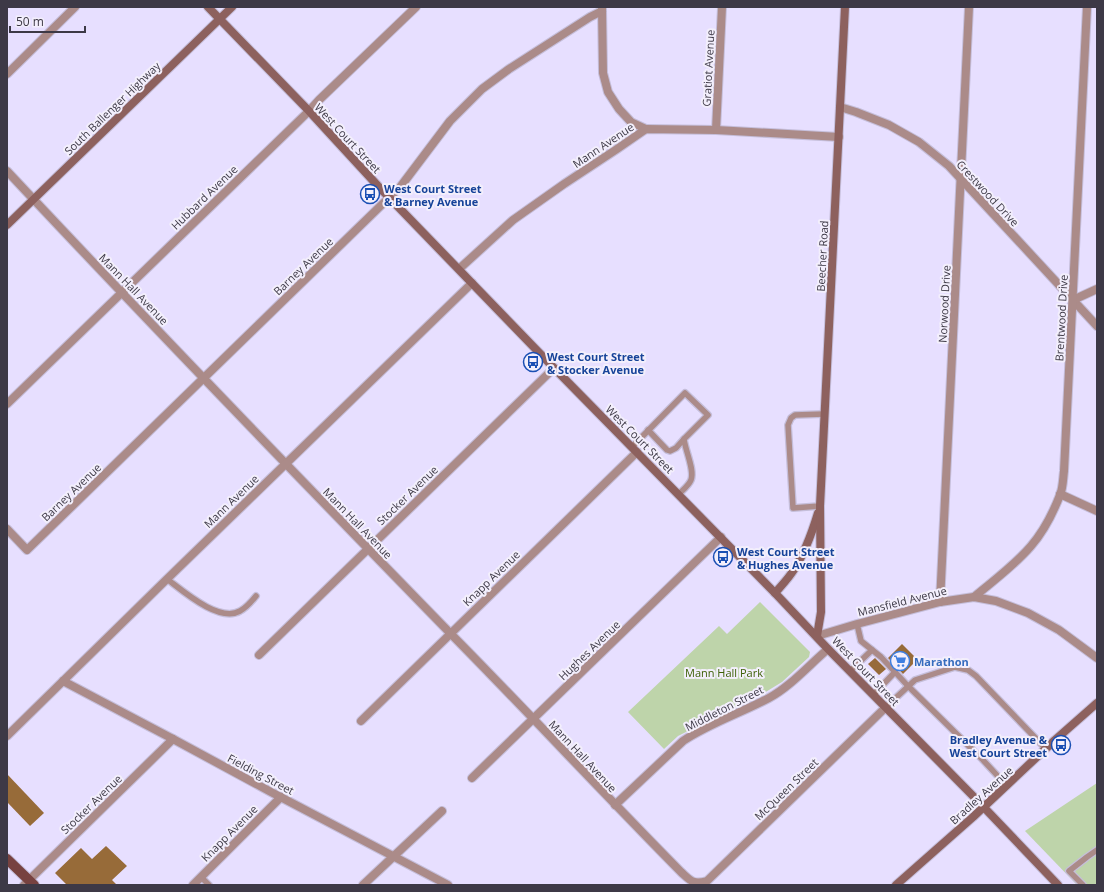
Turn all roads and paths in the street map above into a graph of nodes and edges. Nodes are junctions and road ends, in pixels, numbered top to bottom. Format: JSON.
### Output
{"nodes":[{"id":1,"x":75,"y":7,"type":"edge"},
{"id":2,"x":208,"y":7,"type":"edge"},
{"id":3,"x":232,"y":7,"type":"edge"},
{"id":4,"x":416,"y":7,"type":"edge"},
{"id":5,"x":722,"y":7,"type":"edge"},
{"id":6,"x":845,"y":7,"type":"edge"},
{"id":7,"x":969,"y":7,"type":"edge"},
{"id":8,"x":1087,"y":7,"type":"edge"},
{"id":9,"x":602,"y":9,"type":"edge"},
{"id":10,"x":220,"y":18,"type":"junction"},
{"id":11,"x":7,"y":74,"type":"edge"},
{"id":12,"x":840,"y":107,"type":"junction"},
{"id":13,"x":308,"y":111,"type":"junction"},
{"id":14,"x":646,"y":129,"type":"junction"},
{"id":15,"x":716,"y":130,"type":"junction"},
{"id":16,"x":839,"y":137,"type":"junction"},
{"id":17,"x":7,"y":171,"type":"edge"},
{"id":18,"x":961,"y":179,"type":"junction"},
{"id":19,"x":388,"y":197,"type":"junction"},
{"id":20,"x":34,"y":199,"type":"junction"},
{"id":21,"x":7,"y":225,"type":"edge"},
{"id":22,"x":459,"y":269,"type":"junction"},
{"id":23,"x":472,"y":283,"type":"junction"},
{"id":24,"x":1097,"y":289,"type":"edge"},
{"id":25,"x":122,"y":292,"type":"junction"},
{"id":26,"x":1073,"y":300,"type":"junction"},
{"id":27,"x":1097,"y":326,"type":"edge"},
{"id":28,"x":554,"y":368,"type":"junction"},
{"id":29,"x":204,"y":379,"type":"junction"},
{"id":30,"x":7,"y":404,"type":"edge"},
{"id":31,"x":824,"y":414,"type":"junction"},
{"id":32,"x":648,"y":430,"type":"junction"},
{"id":33,"x":684,"y":439,"type":"junction"},
{"id":34,"x":635,"y":450,"type":"junction"},
{"id":35,"x":286,"y":463,"type":"junction"},
{"id":36,"x":679,"y":494,"type":"junction"},
{"id":37,"x":1060,"y":494,"type":"junction"},
{"id":38,"x":820,"y":506,"type":"junction"},
{"id":39,"x":1097,"y":511,"type":"edge"},
{"id":40,"x":7,"y":528,"type":"edge"},
{"id":41,"x":721,"y":537,"type":"junction"},
{"id":42,"x":368,"y":548,"type":"junction"},
{"id":43,"x":167,"y":579,"type":"junction"},
{"id":44,"x":775,"y":593,"type":"junction"},
{"id":45,"x":256,"y":596,"type":"dead end"},
{"id":46,"x":974,"y":597,"type":"junction"},
{"id":47,"x":940,"y":602,"type":"junction"},
{"id":48,"x":857,"y":624,"type":"junction"},
{"id":49,"x":450,"y":633,"type":"junction"},
{"id":50,"x":817,"y":636,"type":"junction"},
{"id":51,"x":828,"y":648,"type":"junction"},
{"id":52,"x":872,"y":650,"type":"junction"},
{"id":53,"x":259,"y":654,"type":"dead end"},
{"id":54,"x":1097,"y":658,"type":"edge"},
{"id":55,"x":850,"y":670,"type":"junction"},
{"id":56,"x":896,"y":672,"type":"junction"},
{"id":57,"x":63,"y":681,"type":"junction"},
{"id":58,"x":908,"y":686,"type":"junction"},
{"id":59,"x":874,"y":694,"type":"junction"},
{"id":60,"x":1097,"y":703,"type":"edge"},
{"id":61,"x":886,"y":707,"type":"junction"},
{"id":62,"x":534,"y":719,"type":"junction"},
{"id":63,"x":361,"y":721,"type":"dead end"},
{"id":64,"x":7,"y":736,"type":"edge"},
{"id":65,"x":173,"y":739,"type":"junction"},
{"id":66,"x":1046,"y":749,"type":"junction"},
{"id":67,"x":472,"y":778,"type":"dead end"},
{"id":68,"x":1007,"y":786,"type":"junction"},
{"id":69,"x":281,"y":797,"type":"junction"},
{"id":70,"x":615,"y":805,"type":"junction"},
{"id":71,"x":984,"y":807,"type":"junction"},
{"id":72,"x":442,"y":811,"type":"dead end"},
{"id":73,"x":1097,"y":850,"type":"edge"},
{"id":74,"x":393,"y":856,"type":"junction"},
{"id":75,"x":7,"y":859,"type":"edge"},
{"id":76,"x":201,"y":877,"type":"junction"},
{"id":77,"x":370,"y":879,"type":"junction"},
{"id":78,"x":28,"y":883,"type":"edge"},
{"id":79,"x":699,"y":884,"type":"joint"},
{"id":80,"x":193,"y":885,"type":"edge"},
{"id":81,"x":209,"y":885,"type":"edge"},
{"id":82,"x":363,"y":885,"type":"edge"},
{"id":83,"x":376,"y":885,"type":"edge"},
{"id":84,"x":448,"y":885,"type":"edge"},
{"id":85,"x":896,"y":885,"type":"edge"},
{"id":86,"x":1058,"y":885,"type":"edge"},
{"id":87,"x":1083,"y":885,"type":"edge"}],
"edges":[{"from":1,"to":11,"type":"street"},
{"from":2,"to":10,"type":"street","name":"West Court Street"},
{"from":3,"to":10,"type":"street","name":"South Ballenger Highway"},
{"from":4,"to":13,"type":"street","name":"Hubbard Avenue"},
{"from":5,"to":15,"type":"street","name":"Gratiot Avenue"},
{"from":6,"to":12,"type":"street","name":"Beecher Road"},
{"from":7,"to":18,"type":"street","name":"Norwood Drive"},
{"from":8,"to":26,"type":"street","name":"Brentwood Drive"},
{"from":9,"to":14,"type":"street"},
{"from":9,"to":19,"type":"street","name":"Barney Avenue"},
{"from":10,"to":13,"type":"street","name":"West Court Street"},
{"from":10,"to":20,"type":"street","name":"South Ballenger Highway"},
{"from":12,"to":16,"type":"street","name":"Beecher Road"},
{"from":12,"to":18,"type":"street","name":"Crestwood Drive"},
{"from":13,"to":19,"type":"street","name":"West Court Street"},
{"from":13,"to":25,"type":"street","name":"Hubbard Avenue"},
{"from":14,"to":15,"type":"street","name":"Mann Avenue"},
{"from":14,"to":22,"type":"street","name":"Mann Avenue"},
{"from":15,"to":16,"type":"street","name":"Mann Avenue"},
{"from":16,"to":31,"type":"street","name":"Beecher Road"},
{"from":17,"to":20,"type":"street","name":"Mann Hall Avenue"},
{"from":18,"to":26,"type":"street","name":"Crestwood Drive"},
{"from":18,"to":47,"type":"street","name":"Norwood Drive"},
{"from":19,"to":22,"type":"street","name":"West Court Street"},
{"from":19,"to":29,"type":"street","name":"Barney Avenue"},
{"from":20,"to":21,"type":"street","name":"South Ballenger Highway"},
{"from":20,"to":25,"type":"street","name":"Mann Hall Avenue"},
{"from":22,"to":23,"type":"street","name":"West Court Street"},
{"from":23,"to":28,"type":"street","name":"West Court Street"},
{"from":23,"to":35,"type":"street","name":"Mann Avenue"},
{"from":24,"to":26,"type":"street"},
{"from":25,"to":29,"type":"street","name":"Mann Hall Avenue"},
{"from":25,"to":30,"type":"street","name":"Hubbard Avenue"},
{"from":26,"to":27,"type":"street","name":"Crestwood Drive"},
{"from":26,"to":37,"type":"street","name":"Brentwood Drive"},
{"from":28,"to":34,"type":"street","name":"West Court Street"},
{"from":28,"to":42,"type":"street","name":"Stocker Avenue"},
{"from":29,"to":35,"type":"street","name":"Mann Hall Avenue"},
{"from":29,"to":40,"type":"street","name":"Barney Avenue"},
{"from":31,"to":38,"type":"street","name":"Beecher Road"},
{"from":31,"to":38,"type":"lane"},
{"from":32,"to":33,"type":"lane"},
{"from":32,"to":33,"type":"lane"},
{"from":32,"to":34,"type":"lane"},
{"from":33,"to":36,"type":"lane"},
{"from":34,"to":36,"type":"street","name":"West Court Street"},
{"from":34,"to":49,"type":"street","name":"Knapp Avenue"},
{"from":35,"to":42,"type":"street","name":"Mann Hall Avenue"},
{"from":35,"to":43,"type":"street","name":"Mann Avenue"},
{"from":36,"to":41,"type":"street","name":"West Court Street"},
{"from":37,"to":39,"type":"street"},
{"from":37,"to":46,"type":"street","name":"Brentwood Drive"},
{"from":38,"to":44,"type":"street","name":"Beecher Road"},
{"from":38,"to":50,"type":"street","name":"Beecher Road"},
{"from":41,"to":44,"type":"street","name":"West Court Street"},
{"from":41,"to":62,"type":"street","name":"Hughes Avenue"},
{"from":42,"to":49,"type":"street","name":"Mann Hall Avenue"},
{"from":42,"to":53,"type":"street","name":"Stocker Avenue"},
{"from":43,"to":45,"type":"lane"},
{"from":43,"to":57,"type":"street","name":"Mann Avenue"},
{"from":44,"to":50,"type":"street","name":"West Court Street"},
{"from":46,"to":47,"type":"street","name":"Mansfield Avenue"},
{"from":46,"to":54,"type":"street","name":"Mansfield Avenue"},
{"from":47,"to":48,"type":"street","name":"Mansfield Avenue"},
{"from":48,"to":50,"type":"street","name":"Mansfield Avenue"},
{"from":48,"to":52,"type":"lane"},
{"from":49,"to":62,"type":"street","name":"Mann Hall Avenue"},
{"from":49,"to":63,"type":"street","name":"Knapp Avenue"},
{"from":50,"to":51,"type":"street","name":"West Court Street"},
{"from":51,"to":55,"type":"street","name":"West Court Street"},
{"from":51,"to":70,"type":"street","name":"Middleton Street"},
{"from":52,"to":55,"type":"lane"},
{"from":52,"to":56,"type":"lane"},
{"from":55,"to":59,"type":"street","name":"West Court Street"},
{"from":56,"to":58,"type":"lane"},
{"from":56,"to":59,"type":"lane"},
{"from":57,"to":64,"type":"street","name":"Mann Avenue"},
{"from":57,"to":65,"type":"street","name":"Fielding Street"},
{"from":58,"to":61,"type":"lane"},
{"from":58,"to":66,"type":"lane"},
{"from":58,"to":68,"type":"lane"},
{"from":59,"to":61,"type":"street","name":"West Court Street"},
{"from":60,"to":66,"type":"street","name":"Bradley Avenue"},
{"from":61,"to":71,"type":"street","name":"West Court Street"},
{"from":61,"to":79,"type":"street","name":"McQueen Street"},
{"from":62,"to":67,"type":"street","name":"Hughes Avenue"},
{"from":62,"to":70,"type":"street","name":"Mann Hall Avenue"},
{"from":65,"to":69,"type":"street","name":"Fielding Street"},
{"from":65,"to":78,"type":"street","name":"Stocker Avenue"},
{"from":66,"to":68,"type":"street","name":"Bradley Avenue"},
{"from":68,"to":71,"type":"street","name":"Bradley Avenue"},
{"from":69,"to":74,"type":"street","name":"Fielding Street"},
{"from":69,"to":76,"type":"street","name":"Knapp Avenue"},
{"from":70,"to":79,"type":"street","name":"Mann Hall Avenue"},
{"from":71,"to":85,"type":"street","name":"Bradley Avenue"},
{"from":71,"to":86,"type":"street","name":"West Court Street"},
{"from":72,"to":74,"type":"street"},
{"from":73,"to":87,"type":"lane"},
{"from":74,"to":77,"type":"street"},
{"from":74,"to":84,"type":"street","name":"Fielding Street"},
{"from":75,"to":78,"type":"main road"},
{"from":76,"to":80,"type":"street","name":"Knapp Avenue"},
{"from":76,"to":81,"type":"lane"},
{"from":77,"to":82,"type":"street"},
{"from":77,"to":83,"type":"street"}]}
